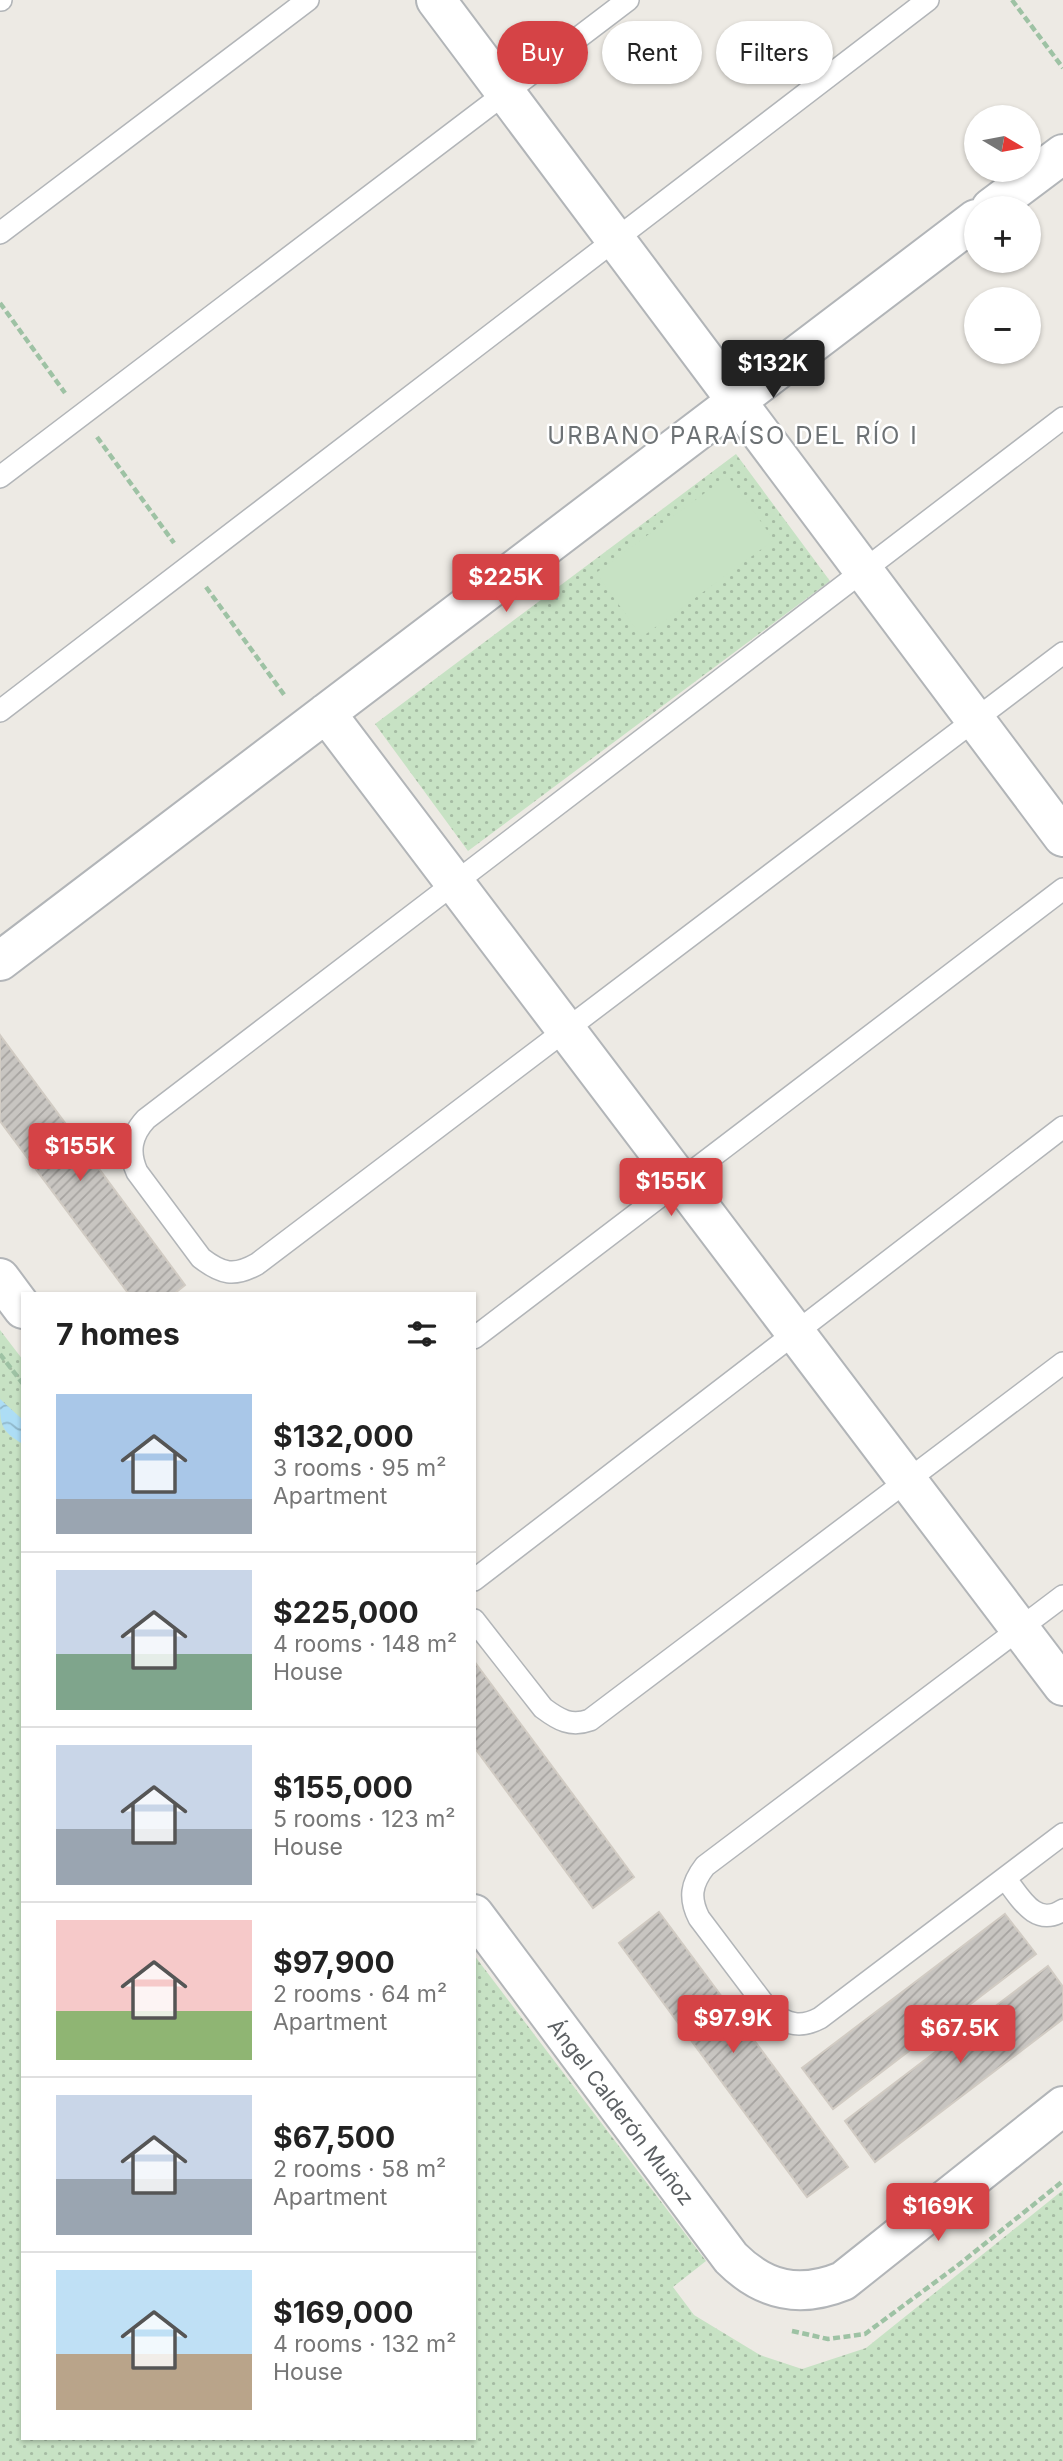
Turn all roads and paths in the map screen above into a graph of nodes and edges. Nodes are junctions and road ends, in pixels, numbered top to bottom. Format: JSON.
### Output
{"nodes":[{"id":1,"x":308,"y":0,"type":"edge"},
{"id":2,"x":436,"y":0,"type":"edge"},
{"id":3,"x":628,"y":0,"type":"edge"},
{"id":4,"x":928,"y":0,"type":"edge"},
{"id":5,"x":1012,"y":0,"type":"edge"},
{"id":6,"x":1063,"y":68,"type":"edge"},
{"id":7,"x":506,"y":93,"type":"junction"},
{"id":8,"x":1063,"y":154,"type":"edge"},
{"id":9,"x":1007,"y":196,"type":"edge"},
{"id":10,"x":964,"y":228,"type":"edge"},
{"id":11,"x":0,"y":233,"type":"edge"},
{"id":12,"x":615,"y":240,"type":"junction"},
{"id":13,"x":0,"y":303,"type":"edge"},
{"id":14,"x":737,"y":401,"type":"junction"},
{"id":15,"x":82,"y":415,"type":"junction"},
{"id":16,"x":1063,"y":418,"type":"edge"},
{"id":17,"x":0,"y":477,"type":"edge"},
{"id":18,"x":190,"y":565,"type":"junction"},
{"id":19,"x":864,"y":571,"type":"junction"},
{"id":20,"x":1063,"y":653,"type":"edge"},
{"id":21,"x":0,"y":711,"type":"edge"},
{"id":22,"x":975,"y":719,"type":"junction"},
{"id":23,"x":317,"y":720,"type":"junction"},
{"id":24,"x":1063,"y":836,"type":"edge"},
{"id":25,"x":455,"y":884,"type":"junction"},
{"id":26,"x":1063,"y":889,"type":"edge"},
{"id":27,"x":0,"y":961,"type":"edge"},
{"id":28,"x":566,"y":1030,"type":"junction"},
{"id":29,"x":1063,"y":1126,"type":"edge"},
{"id":30,"x":680,"y":1182,"type":"junction"},
{"id":31,"x":0,"y":1278,"type":"edge"},
{"id":32,"x":21,"y":1306,"type":"edge"},
{"id":33,"x":795,"y":1332,"type":"junction"},
{"id":34,"x":476,"y":1336,"type":"edge"},
{"id":35,"x":0,"y":1354,"type":"edge"},
{"id":36,"x":1063,"y":1363,"type":"edge"},
{"id":37,"x":21,"y":1381,"type":"edge"},
{"id":38,"x":908,"y":1481,"type":"junction"},
{"id":39,"x":476,"y":1578,"type":"edge"},
{"id":40,"x":1063,"y":1596,"type":"edge"},
{"id":41,"x":476,"y":1623,"type":"edge"},
{"id":42,"x":1019,"y":1629,"type":"junction"},
{"id":43,"x":1063,"y":1686,"type":"edge"},
{"id":44,"x":1063,"y":1834,"type":"edge"},
{"id":45,"x":1005,"y":1878,"type":"junction"},
{"id":46,"x":1063,"y":1910,"type":"edge"},
{"id":47,"x":476,"y":1917,"type":"edge"},
{"id":48,"x":1063,"y":2106,"type":"edge"},
{"id":49,"x":1063,"y":2181,"type":"edge"},
{"id":50,"x":788,"y":2330,"type":"dead end"}],
"edges":[{"from":1,"to":11,"type":"lane"},
{"from":2,"to":7,"type":"street"},
{"from":3,"to":7,"type":"lane"},
{"from":4,"to":12,"type":"lane"},
{"from":5,"to":6,"type":"path"},
{"from":7,"to":12,"type":"street"},
{"from":7,"to":15,"type":"lane"},
{"from":8,"to":9,"type":"street"},
{"from":10,"to":14,"type":"street"},
{"from":12,"to":14,"type":"street"},
{"from":12,"to":18,"type":"lane"},
{"from":13,"to":15,"type":"path"},
{"from":14,"to":19,"type":"street"},
{"from":14,"to":23,"type":"street"},
{"from":15,"to":17,"type":"lane"},
{"from":15,"to":18,"type":"path"},
{"from":16,"to":19,"type":"lane"},
{"from":18,"to":21,"type":"lane"},
{"from":18,"to":23,"type":"path"},
{"from":19,"to":22,"type":"street"},
{"from":19,"to":25,"type":"lane"},
{"from":20,"to":22,"type":"lane"},
{"from":22,"to":24,"type":"street"},
{"from":22,"to":28,"type":"lane"},
{"from":23,"to":25,"type":"street"},
{"from":23,"to":27,"type":"street"},
{"from":25,"to":28,"type":"street"},
{"from":25,"to":28,"type":"lane"},
{"from":26,"to":30,"type":"lane"},
{"from":28,"to":30,"type":"street"},
{"from":29,"to":33,"type":"lane"},
{"from":30,"to":33,"type":"street"},
{"from":30,"to":34,"type":"lane"},
{"from":31,"to":32,"type":"street"},
{"from":33,"to":38,"type":"street"},
{"from":33,"to":39,"type":"lane"},
{"from":35,"to":37,"type":"path"},
{"from":36,"to":38,"type":"lane"},
{"from":38,"to":41,"type":"lane"},
{"from":38,"to":42,"type":"street"},
{"from":40,"to":42,"type":"lane"},
{"from":42,"to":43,"type":"street"},
{"from":42,"to":45,"type":"lane"},
{"from":44,"to":45,"type":"lane"},
{"from":45,"to":46,"type":"lane"},
{"from":47,"to":48,"type":"street","name":"Ángel Calderón Muñoz"},
{"from":49,"to":50,"type":"path"}]}
